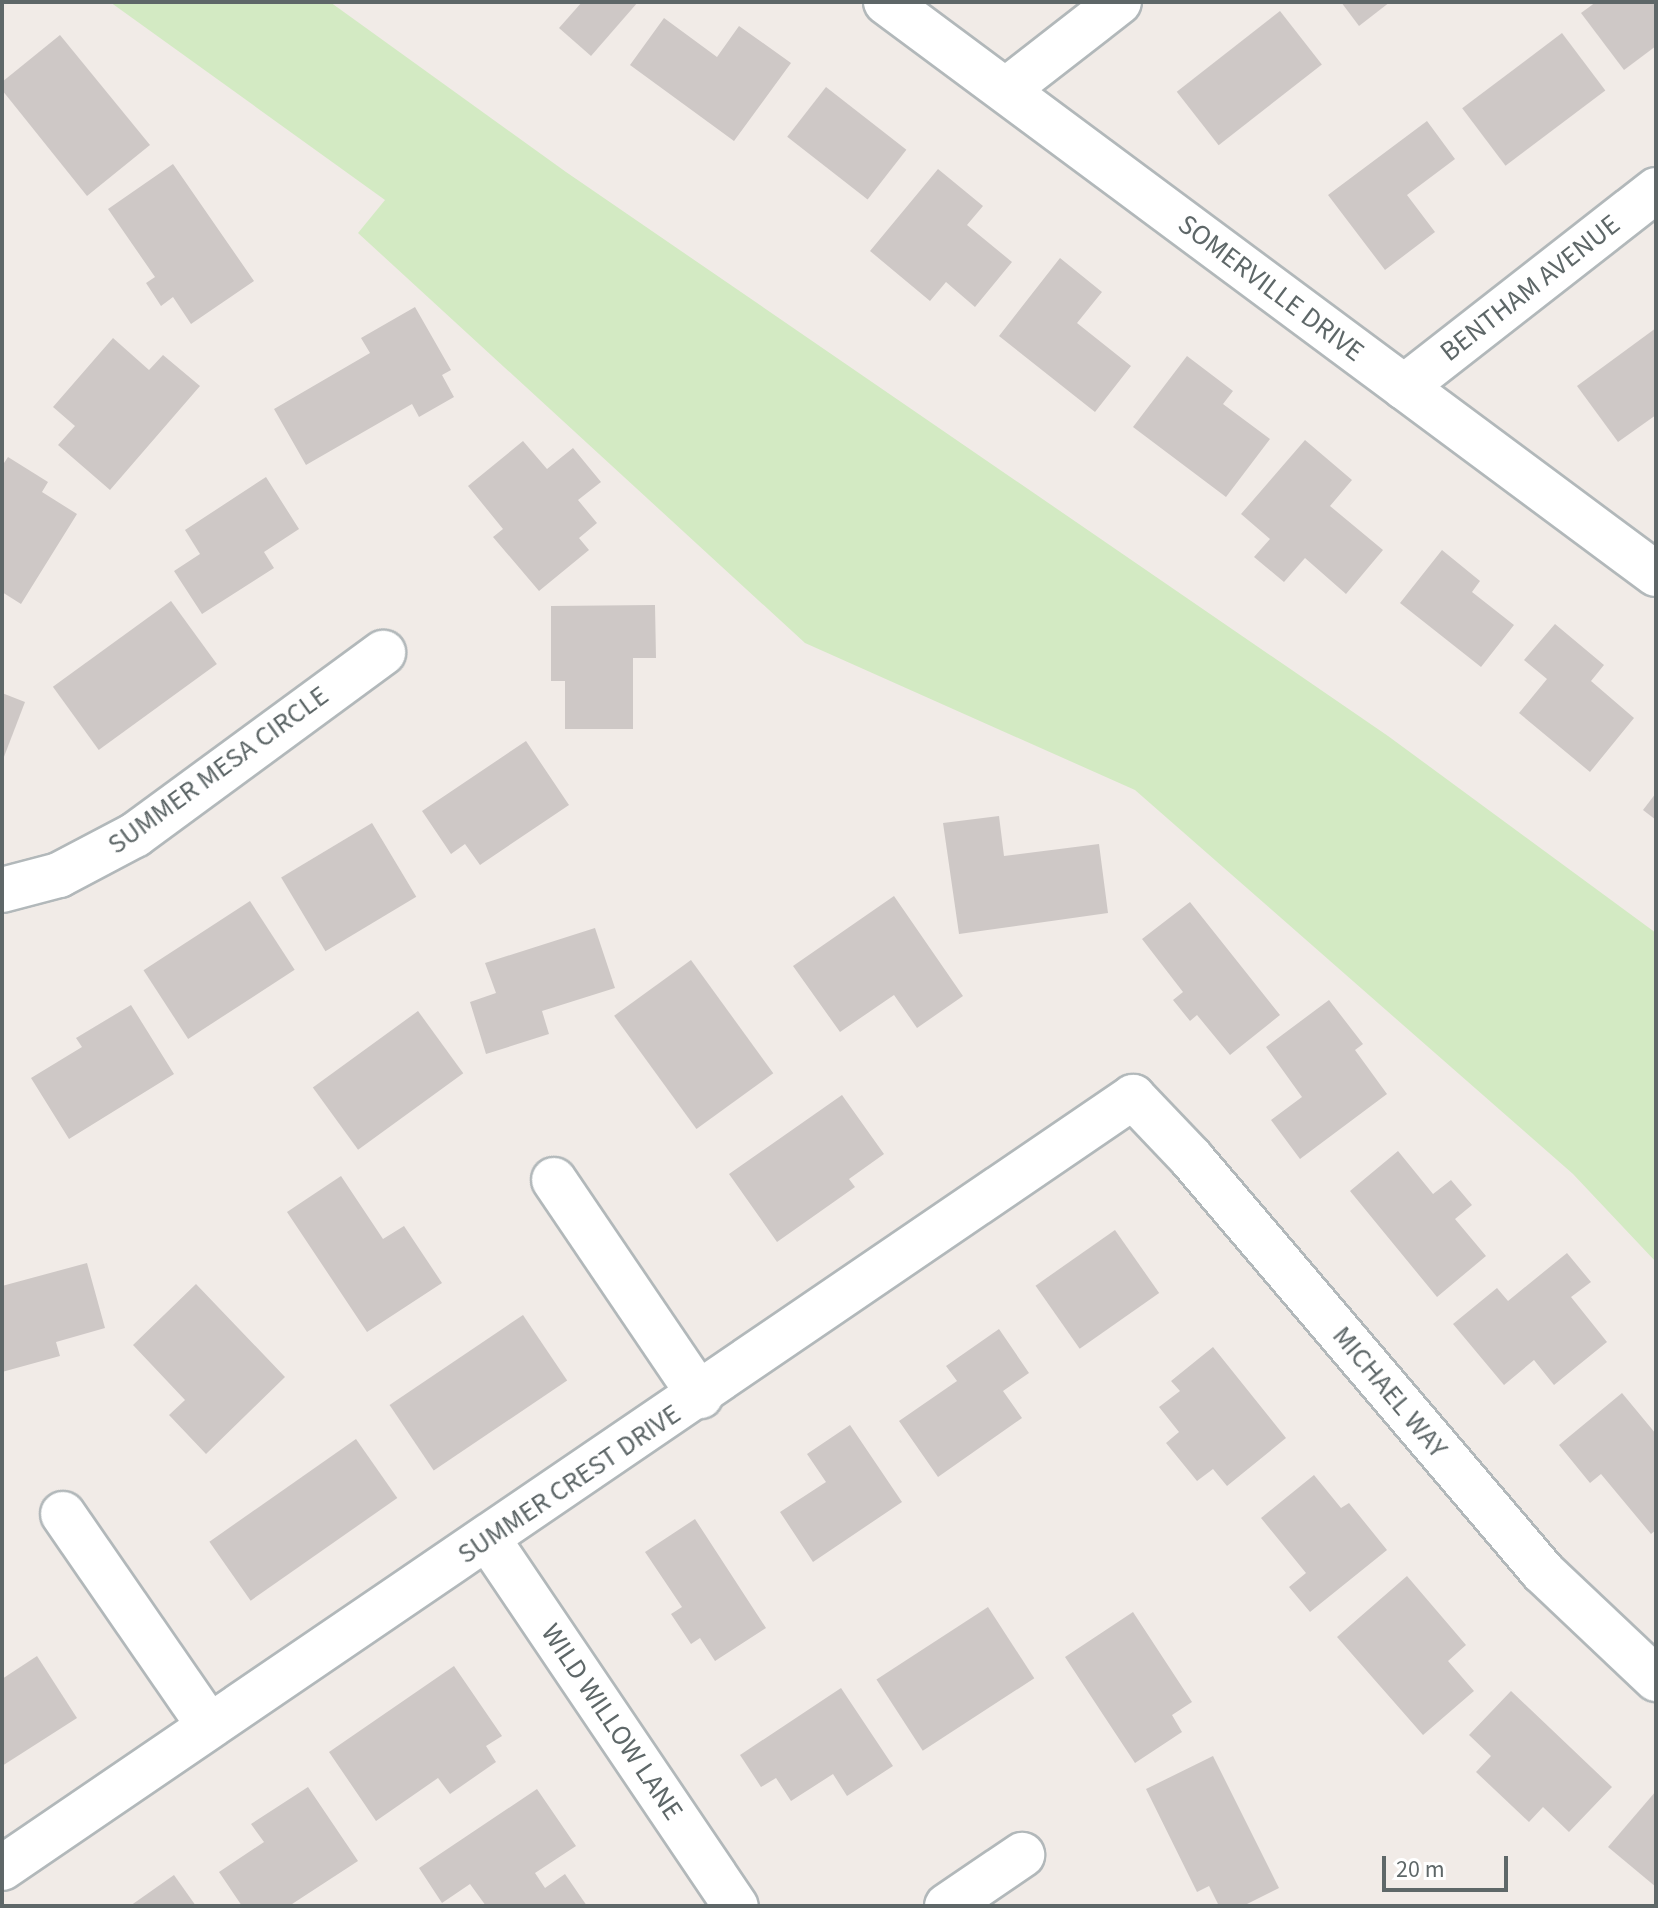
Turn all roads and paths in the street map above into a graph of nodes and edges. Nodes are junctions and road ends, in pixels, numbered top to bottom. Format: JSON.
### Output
{"nodes":[{"id":1,"x":886,"y":2,"type":"edge"},
{"id":2,"x":1119,"y":2,"type":"edge"},
{"id":3,"x":1006,"y":90,"type":"junction"},
{"id":4,"x":1656,"y":190,"type":"edge"},
{"id":5,"x":1404,"y":387,"type":"junction"},
{"id":6,"x":1656,"y":574,"type":"edge"},
{"id":7,"x":383,"y":653,"type":"dead end"},
{"id":8,"x":2,"y":890,"type":"edge"},
{"id":9,"x":1133,"y":1097,"type":"joint"},
{"id":10,"x":554,"y":1180,"type":"dead end"},
{"id":11,"x":700,"y":1396,"type":"junction"},
{"id":12,"x":63,"y":1514,"type":"dead end"},
{"id":13,"x":488,"y":1539,"type":"junction"},
{"id":14,"x":1656,"y":1679,"type":"edge"},
{"id":15,"x":209,"y":1726,"type":"junction"},
{"id":16,"x":1022,"y":1855,"type":"dead end"},
{"id":17,"x":2,"y":1868,"type":"edge"},
{"id":18,"x":736,"y":1906,"type":"edge"},
{"id":19,"x":947,"y":1906,"type":"edge"}],
"edges":[{"from":1,"to":3,"type":"street","name":"SOMERVILLE DRIVE"},
{"from":2,"to":3,"type":"street"},
{"from":3,"to":5,"type":"street","name":"SOMERVILLE DRIVE"},
{"from":4,"to":5,"type":"street","name":"BENTHAM AVENUE"},
{"from":5,"to":6,"type":"street","name":"SOMERVILLE DRIVE"},
{"from":7,"to":8,"type":"street","name":"SUMMER MESA CIRCLE"},
{"from":9,"to":11,"type":"street","name":"SUMMER CREST DRIVE"},
{"from":9,"to":14,"type":"street","name":"MICHAEL WAY"},
{"from":10,"to":11,"type":"street"},
{"from":11,"to":13,"type":"street","name":"SUMMER CREST DRIVE"},
{"from":12,"to":15,"type":"street"},
{"from":13,"to":15,"type":"street","name":"SUMMER CREST DRIVE"},
{"from":13,"to":18,"type":"street","name":"WILD WILLOW LANE"},
{"from":15,"to":17,"type":"street","name":"SUMMER CREST DRIVE"},
{"from":16,"to":19,"type":"street"}]}
